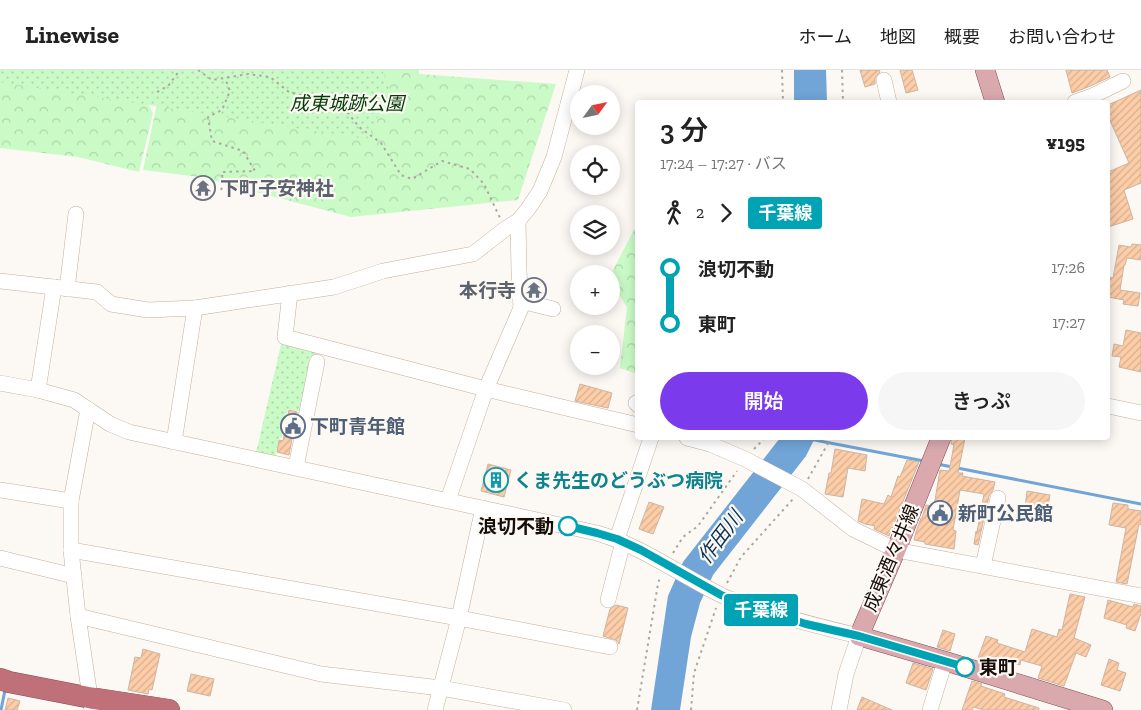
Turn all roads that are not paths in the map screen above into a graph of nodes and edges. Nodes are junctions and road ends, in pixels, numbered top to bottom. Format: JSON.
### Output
{"nodes":[{"id":1,"x":577,"y":70,"type":"edge"},
{"id":2,"x":985,"y":70,"type":"edge"},
{"id":3,"x":884,"y":80,"type":"dead end"},
{"id":4,"x":1123,"y":80,"type":"dead end"},
{"id":5,"x":889,"y":100,"type":"edge"},
{"id":6,"x":994,"y":100,"type":"edge"},
{"id":7,"x":1080,"y":100,"type":"edge"},
{"id":8,"x":76,"y":214,"type":"dead end"},
{"id":9,"x":510,"y":222,"type":"junction"},
{"id":10,"x":0,"y":281,"type":"edge"},
{"id":11,"x":57,"y":290,"type":"junction"},
{"id":12,"x":290,"y":293,"type":"junction"},
{"id":13,"x":521,"y":301,"type":"junction"},
{"id":14,"x":196,"y":308,"type":"junction"},
{"id":15,"x":553,"y":309,"type":"dead end"},
{"id":16,"x":317,"y":362,"type":"dead end"},
{"id":17,"x":0,"y":383,"type":"edge"},
{"id":18,"x":486,"y":389,"type":"junction"},
{"id":19,"x":38,"y":390,"type":"junction"},
{"id":20,"x":1110,"y":406,"type":"edge"},
{"id":21,"x":88,"y":409,"type":"junction"},
{"id":22,"x":1141,"y":413,"type":"edge"},
{"id":23,"x":635,"y":424,"type":"edge"},
{"id":24,"x":650,"y":440,"type":"edge"},
{"id":25,"x":695,"y":440,"type":"edge"},
{"id":26,"x":940,"y":440,"type":"edge"},
{"id":27,"x":174,"y":442,"type":"junction"},
{"id":28,"x":296,"y":467,"type":"junction"},
{"id":29,"x":0,"y":490,"type":"edge"},
{"id":30,"x":998,"y":498,"type":"dead end"},
{"id":31,"x":448,"y":500,"type":"junction"},
{"id":32,"x":71,"y":502,"type":"junction"},
{"id":33,"x":483,"y":508,"type":"junction"},
{"id":34,"x":620,"y":541,"type":"junction"},
{"id":35,"x":71,"y":550,"type":"junction"},
{"id":36,"x":896,"y":550,"type":"junction"},
{"id":37,"x":0,"y":558,"type":"edge"},
{"id":38,"x":983,"y":566,"type":"junction"},
{"id":39,"x":74,"y":576,"type":"junction"},
{"id":40,"x":1141,"y":596,"type":"edge"},
{"id":41,"x":608,"y":600,"type":"dead end"},
{"id":42,"x":78,"y":616,"type":"junction"},
{"id":43,"x":459,"y":618,"type":"junction"},
{"id":44,"x":859,"y":636,"type":"junction"},
{"id":45,"x":610,"y":647,"type":"dead end"},
{"id":46,"x":945,"y":660,"type":"junction"},
{"id":47,"x":0,"y":679,"type":"edge"},
{"id":48,"x":441,"y":688,"type":"junction"},
{"id":49,"x":92,"y":704,"type":"edge"},
{"id":50,"x":169,"y":710,"type":"edge"},
{"id":51,"x":435,"y":710,"type":"edge"},
{"id":52,"x":564,"y":710,"type":"edge"},
{"id":53,"x":839,"y":710,"type":"edge"},
{"id":54,"x":930,"y":710,"type":"edge"},
{"id":55,"x":1103,"y":710,"type":"edge"}],
"edges":[{"from":1,"to":9,"type":"street"},
{"from":2,"to":6,"type":"main road"},
{"from":3,"to":5,"type":"street"},
{"from":4,"to":7,"type":"street"},
{"from":8,"to":11,"type":"street"},
{"from":9,"to":12,"type":"street"},
{"from":9,"to":13,"type":"street"},
{"from":10,"to":11,"type":"street"},
{"from":11,"to":14,"type":"street"},
{"from":11,"to":19,"type":"street"},
{"from":12,"to":14,"type":"street"},
{"from":12,"to":18,"type":"street"},
{"from":13,"to":15,"type":"street"},
{"from":13,"to":18,"type":"street"},
{"from":14,"to":27,"type":"street"},
{"from":16,"to":28,"type":"street"},
{"from":17,"to":19,"type":"street"},
{"from":18,"to":23,"type":"street"},
{"from":18,"to":31,"type":"street"},
{"from":19,"to":21,"type":"street"},
{"from":20,"to":22,"type":"street"},
{"from":21,"to":27,"type":"street"},
{"from":21,"to":32,"type":"street"},
{"from":24,"to":34,"type":"street"},
{"from":25,"to":36,"type":"street"},
{"from":26,"to":36,"type":"main road","name":"成東酒々井線"},
{"from":27,"to":28,"type":"street"},
{"from":28,"to":31,"type":"street"},
{"from":29,"to":32,"type":"street"},
{"from":30,"to":38,"type":"street"},
{"from":31,"to":33,"type":"street"},
{"from":32,"to":35,"type":"street"},
{"from":33,"to":34,"type":"street"},
{"from":33,"to":43,"type":"street"},
{"from":34,"to":41,"type":"street"},
{"from":34,"to":44,"type":"street"},
{"from":35,"to":39,"type":"street"},
{"from":35,"to":43,"type":"street"},
{"from":36,"to":38,"type":"street"},
{"from":36,"to":44,"type":"main road","name":"成東酒々井線"},
{"from":37,"to":39,"type":"street"},
{"from":38,"to":40,"type":"street"},
{"from":39,"to":42,"type":"street"},
{"from":42,"to":48,"type":"street"},
{"from":42,"to":49,"type":"street"},
{"from":43,"to":45,"type":"street"},
{"from":43,"to":48,"type":"street"},
{"from":44,"to":46,"type":"main road","name":"成東酒々井線"},
{"from":44,"to":53,"type":"street"},
{"from":46,"to":54,"type":"street"},
{"from":46,"to":55,"type":"main road","name":"成東酒々井線"},
{"from":47,"to":49,"type":"highway"},
{"from":48,"to":51,"type":"street"},
{"from":48,"to":52,"type":"street"},
{"from":49,"to":50,"type":"highway"}]}
